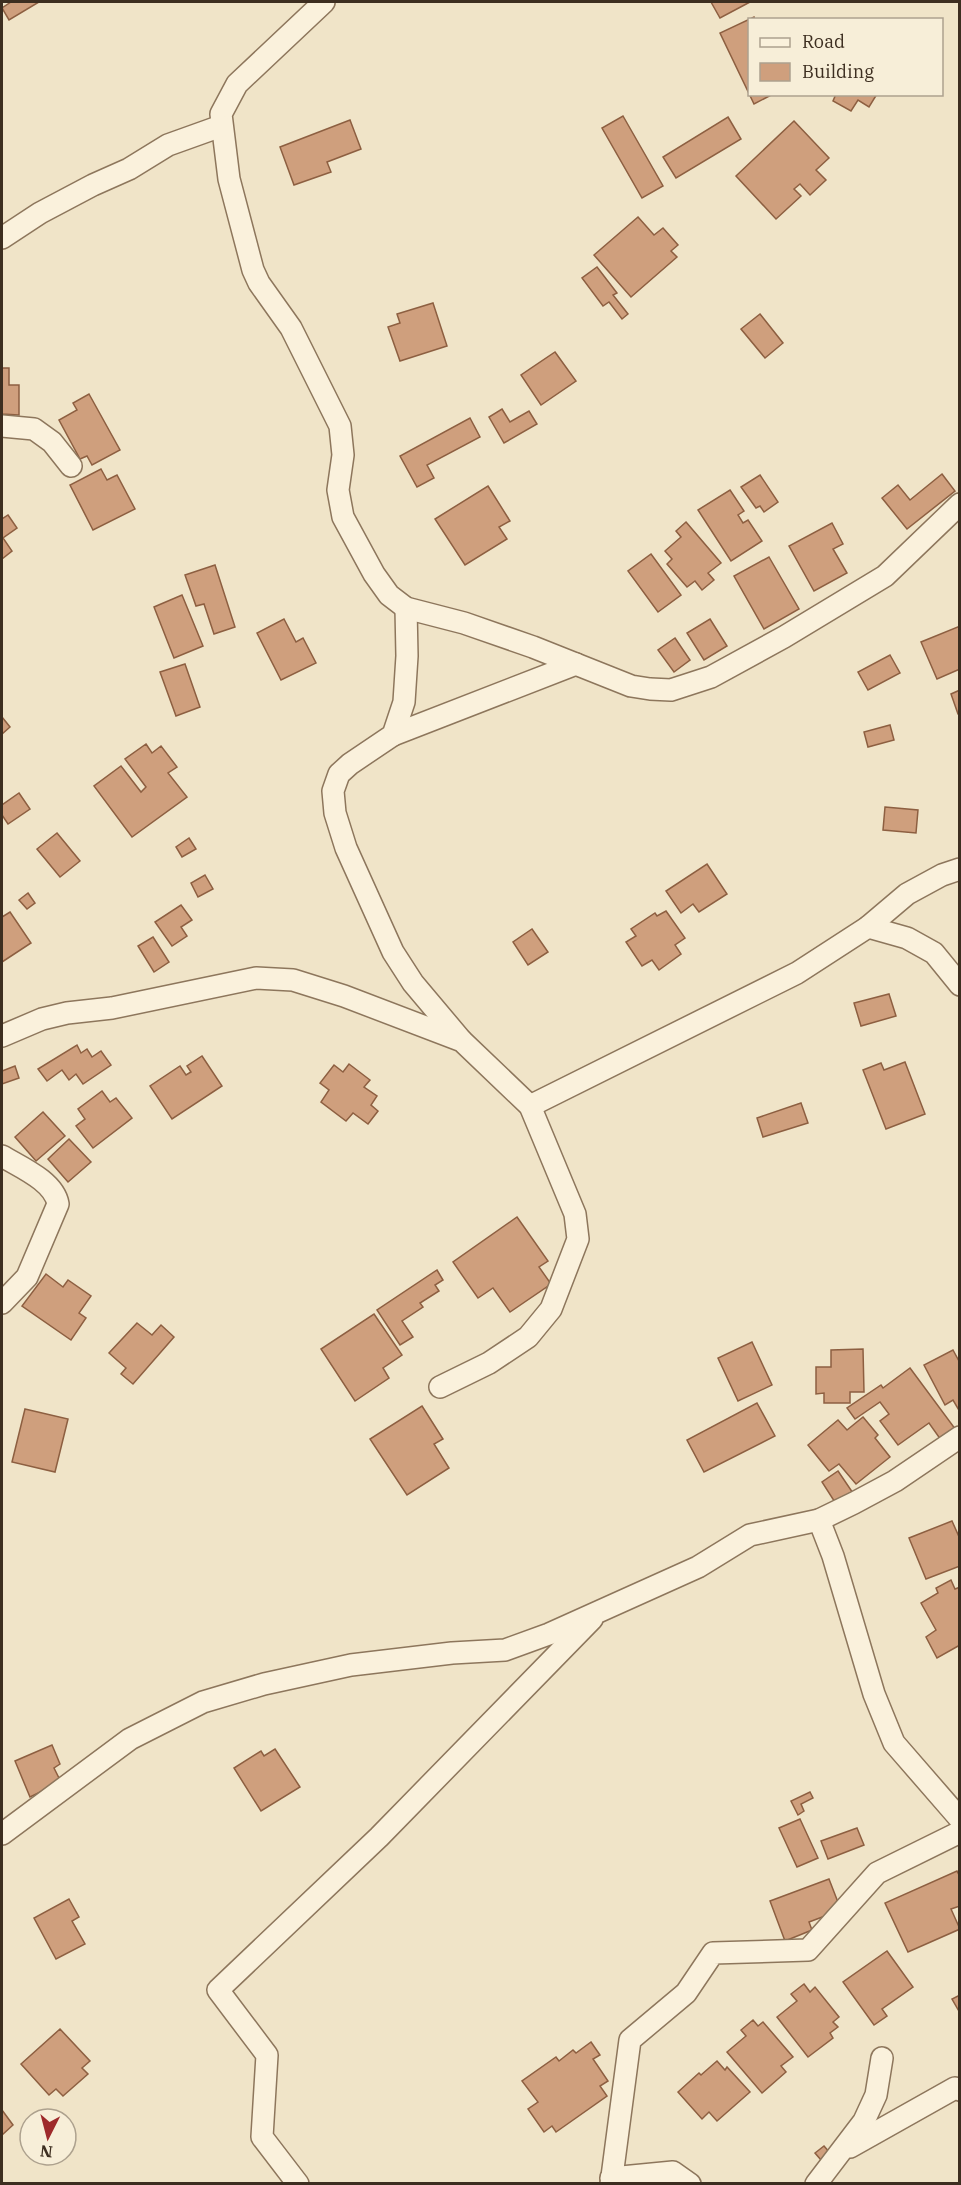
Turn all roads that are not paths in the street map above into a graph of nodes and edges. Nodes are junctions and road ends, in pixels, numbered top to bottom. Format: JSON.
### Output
{"nodes":[{"id":1,"x":324,"y":2,"type":"edge"},
{"id":2,"x":221,"y":126,"type":"junction"},
{"id":3,"x":2,"y":238,"type":"edge"},
{"id":4,"x":2,"y":426,"type":"edge"},
{"id":5,"x":71,"y":466,"type":"dead end"},
{"id":6,"x":960,"y":504,"type":"edge"},
{"id":7,"x":406,"y":608,"type":"junction"},
{"id":8,"x":576,"y":664,"type":"junction"},
{"id":9,"x":393,"y":735,"type":"junction"},
{"id":10,"x":960,"y":869,"type":"edge"},
{"id":11,"x":868,"y":927,"type":"junction"},
{"id":12,"x":960,"y":985,"type":"edge"},
{"id":13,"x":2,"y":1036,"type":"edge"},
{"id":14,"x":462,"y":1041,"type":"junction"},
{"id":15,"x":530,"y":1106,"type":"junction"},
{"id":16,"x":2,"y":1156,"type":"edge"},
{"id":17,"x":2,"y":1304,"type":"edge"},
{"id":18,"x":440,"y":1387,"type":"dead end"},
{"id":19,"x":960,"y":1437,"type":"edge"},
{"id":20,"x":819,"y":1520,"type":"junction"},
{"id":21,"x":599,"y":1611,"type":"junction"},
{"id":22,"x":960,"y":1819,"type":"edge"},
{"id":23,"x":960,"y":1832,"type":"edge"},
{"id":24,"x":2,"y":1834,"type":"edge"},
{"id":25,"x":882,"y":2058,"type":"dead end"},
{"id":26,"x":958,"y":2087,"type":"edge"},
{"id":27,"x":841,"y":2151,"type":"junction"},
{"id":28,"x":611,"y":2181,"type":"edge"},
{"id":29,"x":298,"y":2184,"type":"edge"},
{"id":30,"x":690,"y":2184,"type":"edge"},
{"id":31,"x":816,"y":2184,"type":"edge"}],
"edges":[{"from":1,"to":2,"type":"street"},
{"from":2,"to":3,"type":"street"},
{"from":2,"to":7,"type":"street"},
{"from":4,"to":5,"type":"street"},
{"from":6,"to":8,"type":"street"},
{"from":7,"to":8,"type":"street"},
{"from":7,"to":9,"type":"street"},
{"from":8,"to":9,"type":"street"},
{"from":9,"to":14,"type":"street"},
{"from":10,"to":11,"type":"street"},
{"from":11,"to":12,"type":"street"},
{"from":11,"to":15,"type":"street"},
{"from":13,"to":14,"type":"street"},
{"from":14,"to":15,"type":"street"},
{"from":15,"to":18,"type":"street"},
{"from":16,"to":17,"type":"street"},
{"from":19,"to":20,"type":"street"},
{"from":20,"to":21,"type":"street"},
{"from":20,"to":22,"type":"street"},
{"from":21,"to":24,"type":"street"},
{"from":21,"to":29,"type":"street"},
{"from":23,"to":28,"type":"street"},
{"from":25,"to":27,"type":"street"},
{"from":26,"to":27,"type":"street"},
{"from":27,"to":31,"type":"street"},
{"from":28,"to":30,"type":"street"}]}
